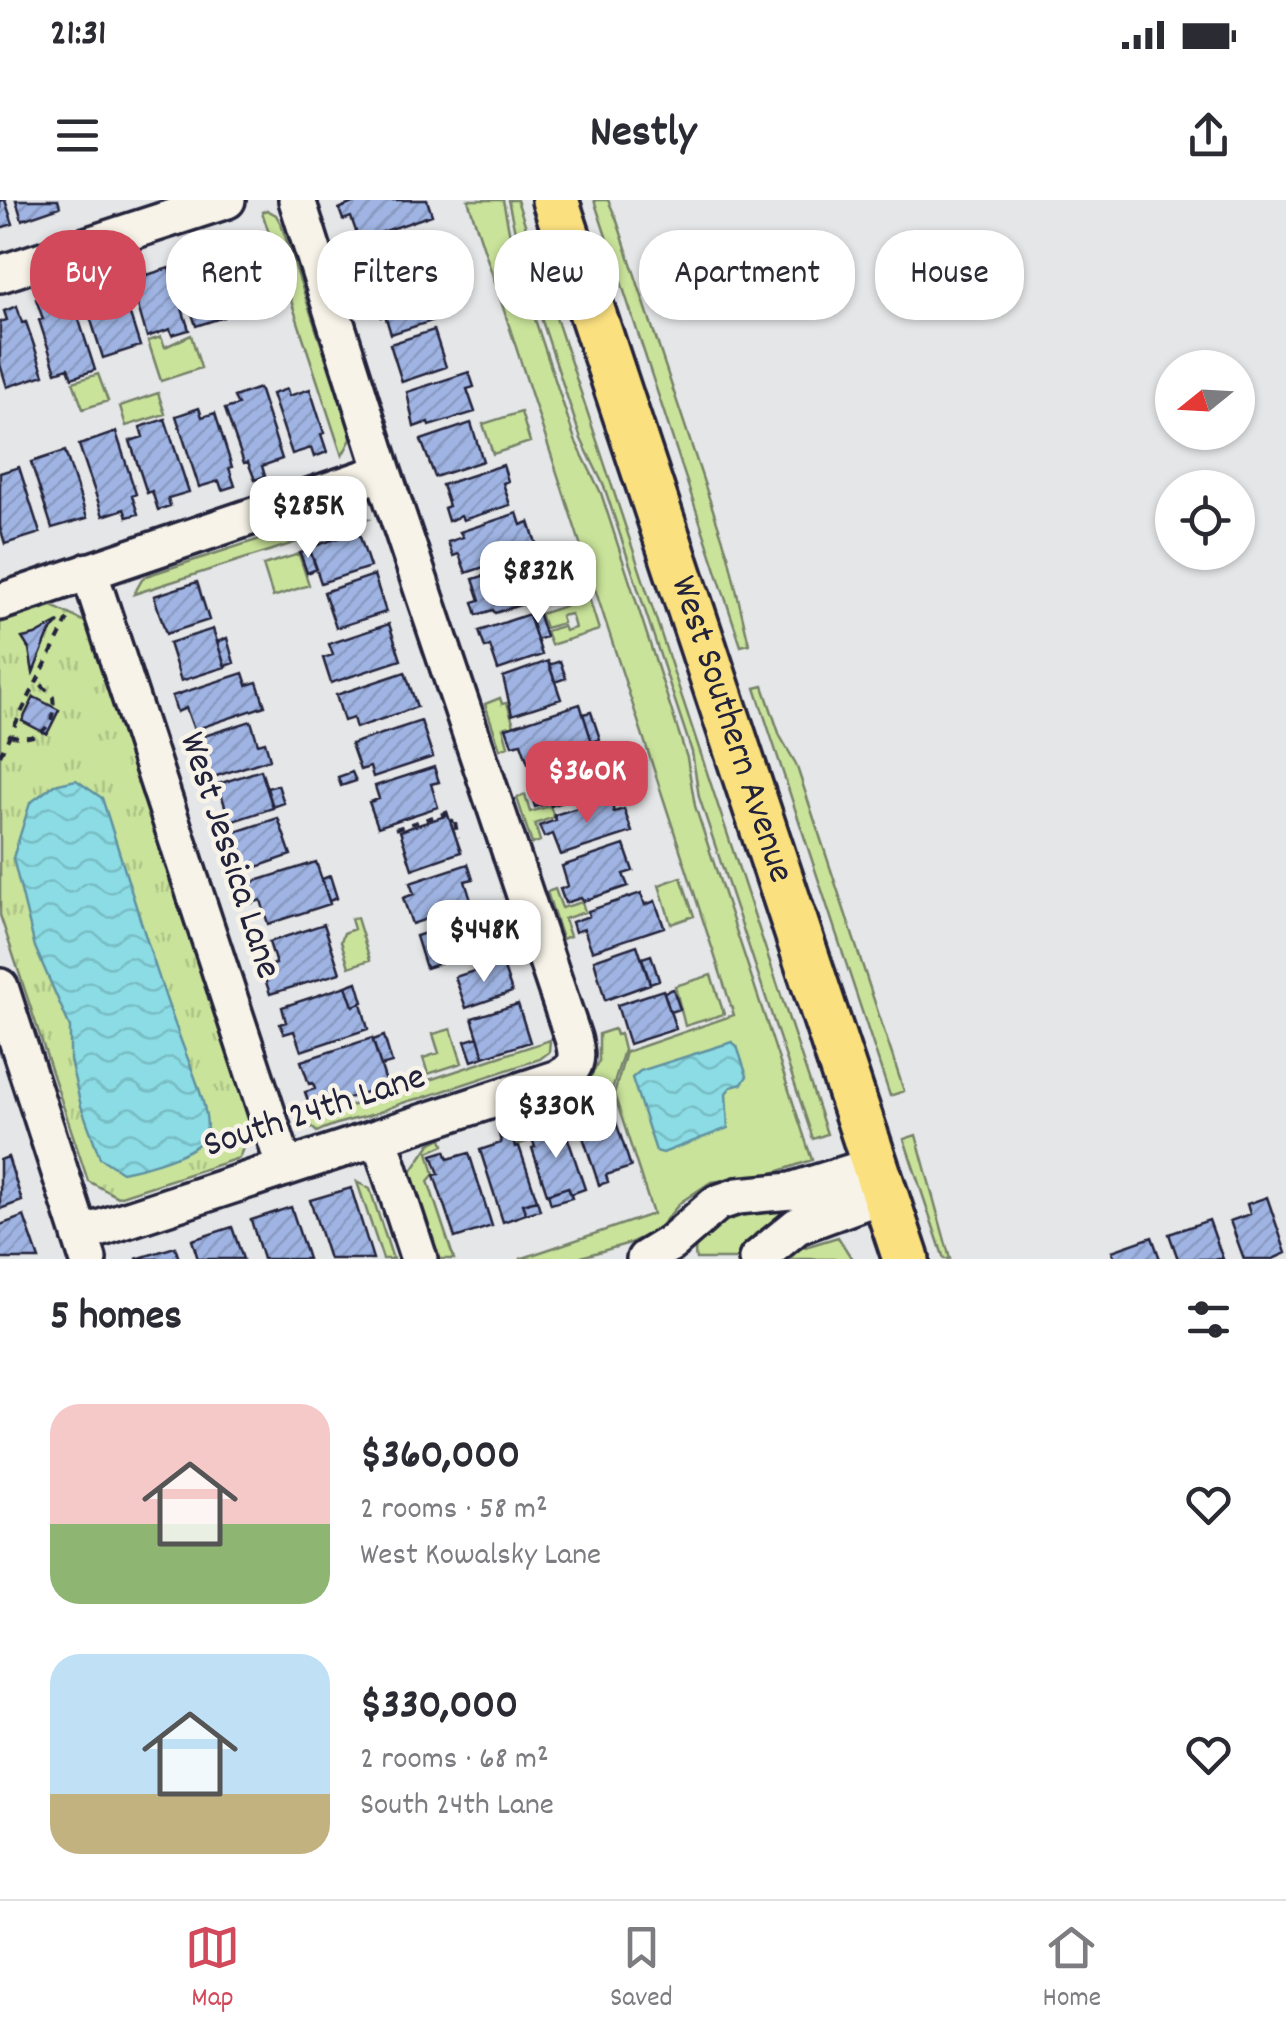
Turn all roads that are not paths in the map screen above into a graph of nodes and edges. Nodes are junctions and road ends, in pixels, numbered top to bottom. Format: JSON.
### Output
{"nodes":[{"id":1,"x":227,"y":200,"type":"edge"},
{"id":2,"x":296,"y":200,"type":"edge"},
{"id":3,"x":555,"y":200,"type":"edge"},
{"id":4,"x":0,"y":274,"type":"edge"},
{"id":5,"x":383,"y":472,"type":"junction"},
{"id":6,"x":90,"y":571,"type":"junction"},
{"id":7,"x":0,"y":602,"type":"edge"},
{"id":8,"x":0,"y":987,"type":"edge"},
{"id":9,"x":378,"y":1137,"type":"junction"},
{"id":10,"x":285,"y":1168,"type":"junction"},
{"id":11,"x":879,"y":1179,"type":"junction"},
{"id":12,"x":84,"y":1247,"type":"edge"},
{"id":13,"x":664,"y":1254,"type":"edge"},
{"id":14,"x":419,"y":1259,"type":"edge"},
{"id":15,"x":757,"y":1259,"type":"edge"},
{"id":16,"x":906,"y":1259,"type":"edge"}],
"edges":[{"from":1,"to":4,"type":"street"},
{"from":2,"to":5,"type":"street"},
{"from":3,"to":11,"type":"main road","name":"West Southern Avenue"},
{"from":5,"to":6,"type":"street"},
{"from":5,"to":9,"type":"street","name":"South 24th Lane"},
{"from":6,"to":7,"type":"street"},
{"from":6,"to":10,"type":"street","name":"West Jessica Lane"},
{"from":8,"to":12,"type":"street"},
{"from":9,"to":10,"type":"street","name":"South 24th Lane"},
{"from":9,"to":14,"type":"street"},
{"from":10,"to":12,"type":"street","name":"South 24th Lane"},
{"from":11,"to":13,"type":"street"},
{"from":11,"to":15,"type":"street"},
{"from":11,"to":16,"type":"main road","name":"West Southern Avenue"}]}
